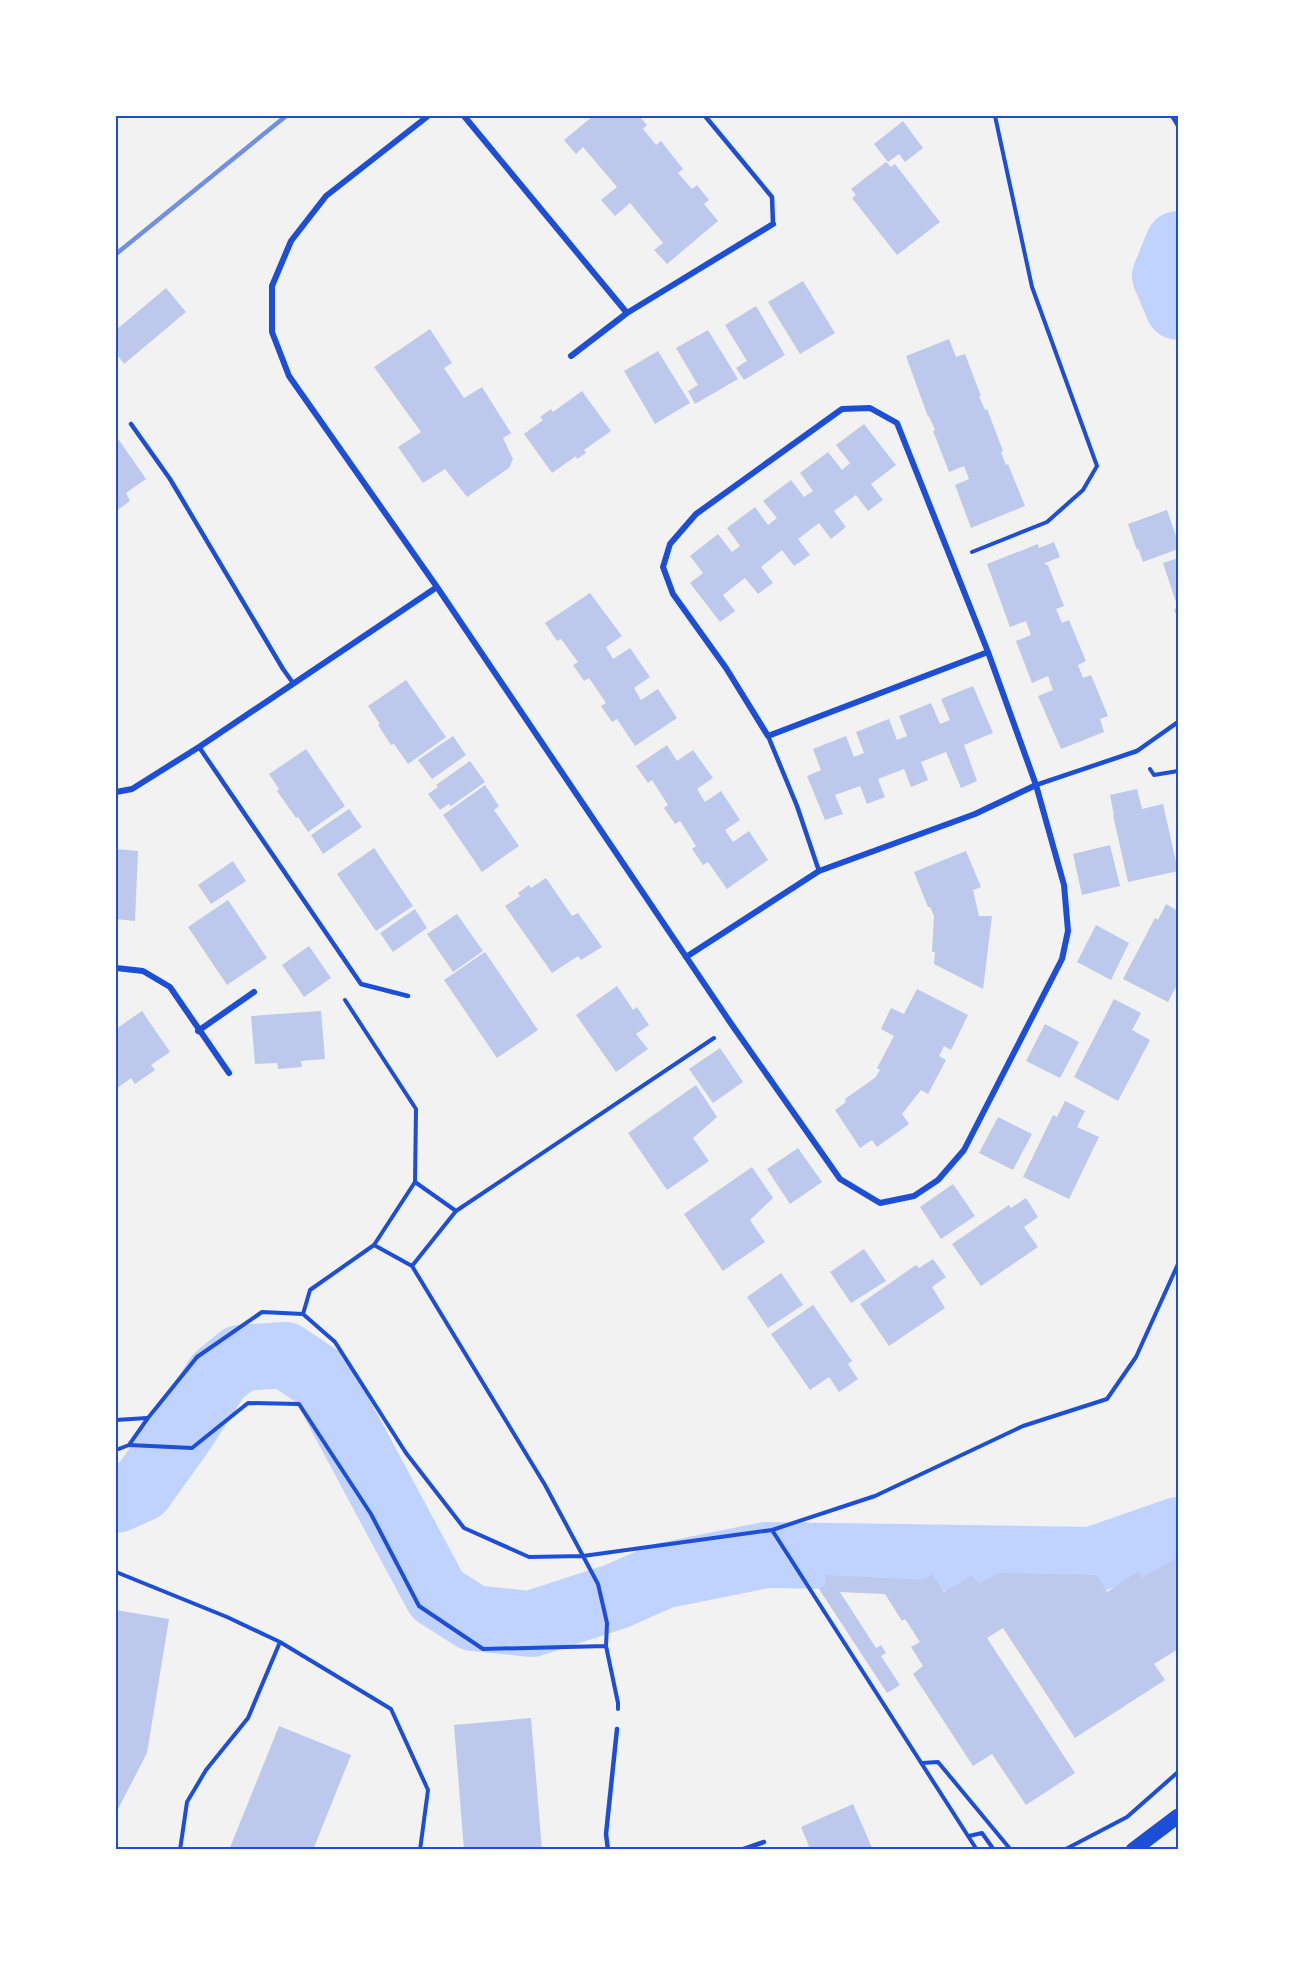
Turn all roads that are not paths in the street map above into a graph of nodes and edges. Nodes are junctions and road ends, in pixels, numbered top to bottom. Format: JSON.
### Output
{"nodes":[{"id":1,"x":428,"y":116,"type":"edge"},
{"id":2,"x":464,"y":116,"type":"edge"},
{"id":3,"x":705,"y":116,"type":"edge"},
{"id":4,"x":773,"y":224,"type":"joint"},
{"id":5,"x":627,"y":313,"type":"junction"},
{"id":6,"x":572,"y":356,"type":"dead end"},
{"id":7,"x":131,"y":424,"type":"dead end"},
{"id":8,"x":437,"y":587,"type":"junction"},
{"id":9,"x":987,"y":652,"type":"junction"},
{"id":10,"x":293,"y":683,"type":"junction"},
{"id":11,"x":1179,"y":722,"type":"edge"},
{"id":12,"x":768,"y":736,"type":"junction"},
{"id":13,"x":199,"y":747,"type":"junction"},
{"id":14,"x":1036,"y":785,"type":"junction"},
{"id":15,"x":116,"y":792,"type":"edge"},
{"id":16,"x":819,"y":871,"type":"junction"},
{"id":17,"x":686,"y":957,"type":"junction"},
{"id":18,"x":116,"y":968,"type":"edge"},
{"id":19,"x":254,"y":992,"type":"dead end"},
{"id":20,"x":408,"y":996,"type":"dead end"},
{"id":21,"x":198,"y":1031,"type":"junction"},
{"id":22,"x":229,"y":1073,"type":"dead end"},
{"id":23,"x":617,"y":1729,"type":"road end"},
{"id":24,"x":1179,"y":1816,"type":"edge"},
{"id":25,"x":764,"y":1842,"type":"dead end"},
{"id":26,"x":608,"y":1850,"type":"edge"},
{"id":27,"x":741,"y":1850,"type":"edge"},
{"id":28,"x":1133,"y":1850,"type":"edge"}],
"edges":[{"from":1,"to":8,"type":"street"},
{"from":2,"to":5,"type":"street"},
{"from":3,"to":4,"type":"lane"},
{"from":4,"to":5,"type":"street"},
{"from":5,"to":6,"type":"street"},
{"from":7,"to":10,"type":"lane"},
{"from":8,"to":10,"type":"street"},
{"from":8,"to":17,"type":"street"},
{"from":9,"to":12,"type":"street"},
{"from":9,"to":12,"type":"street"},
{"from":9,"to":14,"type":"street"},
{"from":10,"to":13,"type":"street"},
{"from":11,"to":14,"type":"lane"},
{"from":12,"to":16,"type":"lane"},
{"from":13,"to":15,"type":"street"},
{"from":13,"to":20,"type":"lane"},
{"from":14,"to":16,"type":"street"},
{"from":14,"to":17,"type":"street"},
{"from":16,"to":17,"type":"street"},
{"from":18,"to":21,"type":"street"},
{"from":19,"to":21,"type":"street"},
{"from":21,"to":22,"type":"street"},
{"from":23,"to":26,"type":"lane"},
{"from":24,"to":28,"type":"main road"},
{"from":25,"to":27,"type":"lane"}]}
